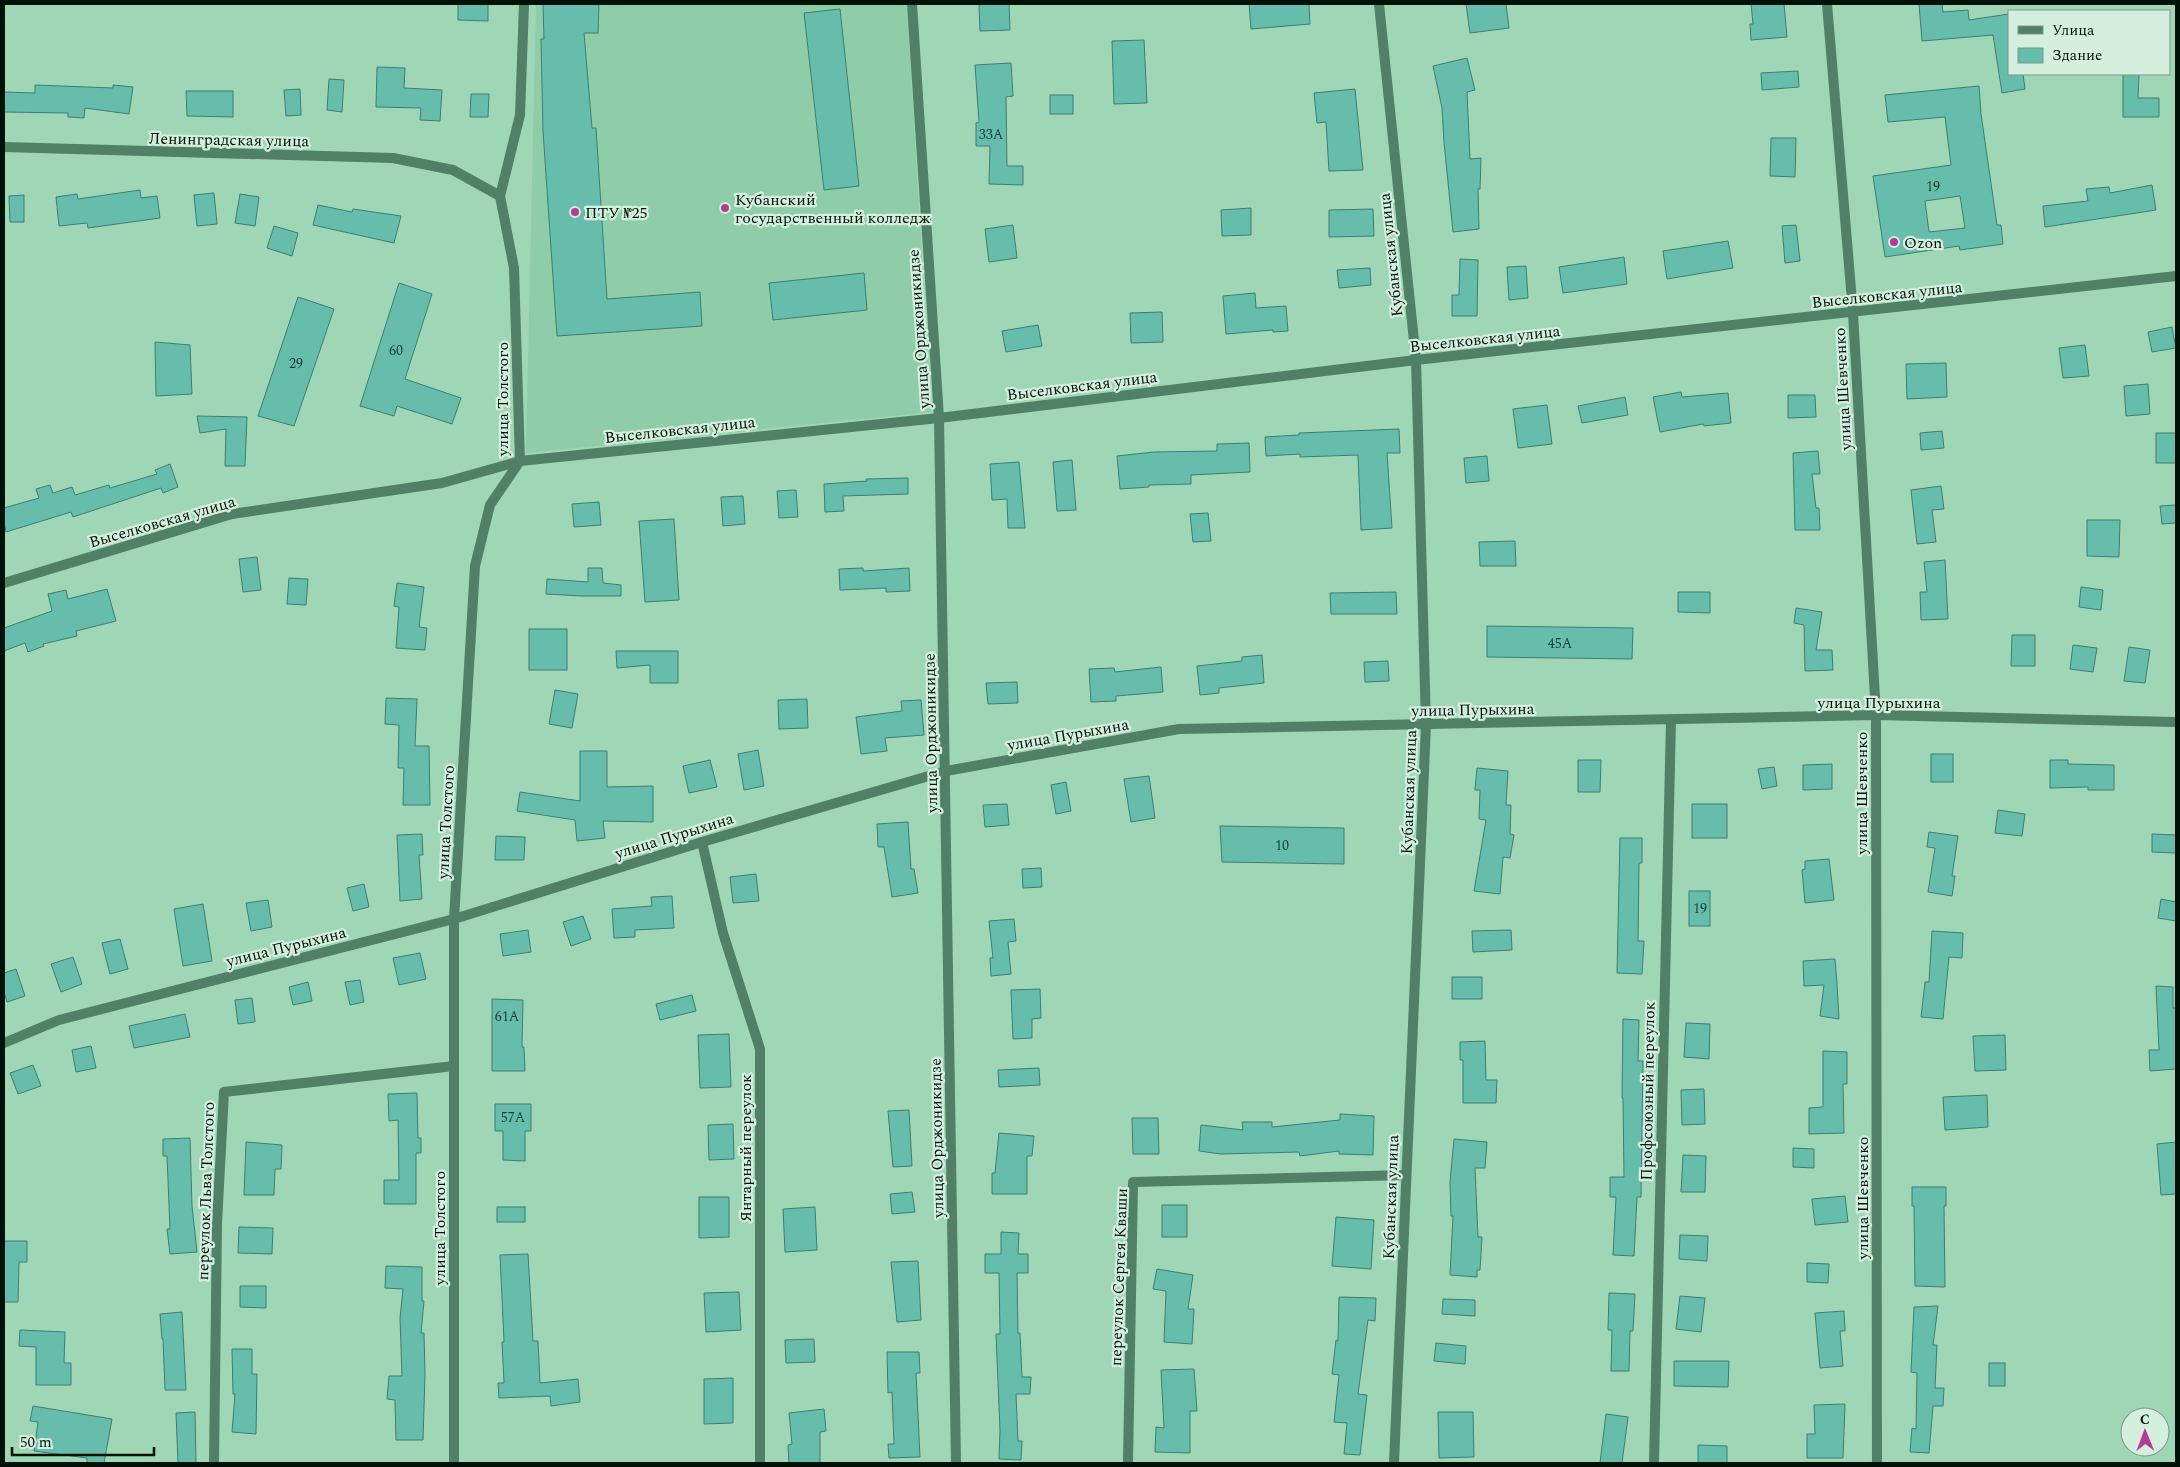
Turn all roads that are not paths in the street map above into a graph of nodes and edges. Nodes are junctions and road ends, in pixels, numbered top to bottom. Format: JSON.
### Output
{"nodes":[{"id":1,"x":524,"y":4,"type":"edge"},
{"id":2,"x":912,"y":4,"type":"edge"},
{"id":3,"x":1378,"y":4,"type":"edge"},
{"id":4,"x":1827,"y":4,"type":"edge"},
{"id":5,"x":4,"y":147,"type":"edge"},
{"id":6,"x":500,"y":196,"type":"junction"},
{"id":7,"x":2176,"y":276,"type":"edge"},
{"id":8,"x":1853,"y":313,"type":"junction"},
{"id":9,"x":1416,"y":360,"type":"junction"},
{"id":10,"x":939,"y":418,"type":"junction"},
{"id":11,"x":520,"y":461,"type":"junction"},
{"id":12,"x":4,"y":583,"type":"edge"},
{"id":13,"x":1876,"y":715,"type":"junction"},
{"id":14,"x":1670,"y":720,"type":"junction"},
{"id":15,"x":2176,"y":722,"type":"edge"},
{"id":16,"x":1426,"y":725,"type":"junction"},
{"id":17,"x":946,"y":771,"type":"junction"},
{"id":18,"x":702,"y":842,"type":"junction"},
{"id":19,"x":454,"y":918,"type":"junction"},
{"id":20,"x":4,"y":1043,"type":"edge"},
{"id":21,"x":454,"y":1066,"type":"junction"},
{"id":22,"x":1406,"y":1175,"type":"junction"},
{"id":23,"x":214,"y":1463,"type":"edge"},
{"id":24,"x":454,"y":1463,"type":"edge"},
{"id":25,"x":760,"y":1463,"type":"edge"},
{"id":26,"x":956,"y":1463,"type":"edge"},
{"id":27,"x":1128,"y":1463,"type":"edge"},
{"id":28,"x":1394,"y":1463,"type":"edge"},
{"id":29,"x":1654,"y":1463,"type":"edge"},
{"id":30,"x":1877,"y":1463,"type":"edge"}],
"edges":[{"from":1,"to":6,"type":"street","name":"улица Толстого"},
{"from":2,"to":10,"type":"street","name":"улица Орджоникидзе"},
{"from":3,"to":9,"type":"street","name":"Кубанская улица"},
{"from":4,"to":8,"type":"street","name":"улица Шевченко"},
{"from":5,"to":6,"type":"street","name":"Ленинградская улица"},
{"from":6,"to":11,"type":"street","name":"улица Толстого"},
{"from":7,"to":8,"type":"street","name":"Выселковская улица"},
{"from":8,"to":9,"type":"street","name":"Выселковская улица"},
{"from":8,"to":13,"type":"street","name":"улица Шевченко"},
{"from":9,"to":10,"type":"street","name":"Выселковская улица"},
{"from":9,"to":16,"type":"street","name":"Кубанская улица"},
{"from":10,"to":11,"type":"street","name":"Выселковская улица"},
{"from":10,"to":17,"type":"street","name":"улица Орджоникидзе"},
{"from":11,"to":12,"type":"street","name":"Выселковская улица"},
{"from":11,"to":19,"type":"street","name":"улица Толстого"},
{"from":13,"to":14,"type":"street","name":"улица Пурыхина"},
{"from":13,"to":15,"type":"street","name":"улица Пурыхина"},
{"from":13,"to":30,"type":"street","name":"улица Шевченко"},
{"from":14,"to":16,"type":"street","name":"улица Пурыхина"},
{"from":14,"to":29,"type":"street","name":"Профсоюзный переулок"},
{"from":16,"to":17,"type":"street","name":"улица Пурыхина"},
{"from":16,"to":22,"type":"street","name":"Кубанская улица"},
{"from":17,"to":18,"type":"street","name":"улица Пурыхина"},
{"from":17,"to":26,"type":"street","name":"улица Орджоникидзе"},
{"from":18,"to":19,"type":"street","name":"улица Пурыхина"},
{"from":18,"to":25,"type":"street","name":"Янтарный переулок"},
{"from":19,"to":20,"type":"street","name":"улица Пурыхина"},
{"from":19,"to":21,"type":"street","name":"улица Толстого"},
{"from":21,"to":23,"type":"street","name":"переулок Льва Толстого"},
{"from":21,"to":24,"type":"street","name":"улица Толстого"},
{"from":22,"to":27,"type":"street","name":"переулок Сергея Кваши"},
{"from":22,"to":28,"type":"street","name":"Кубанская улица"}]}
